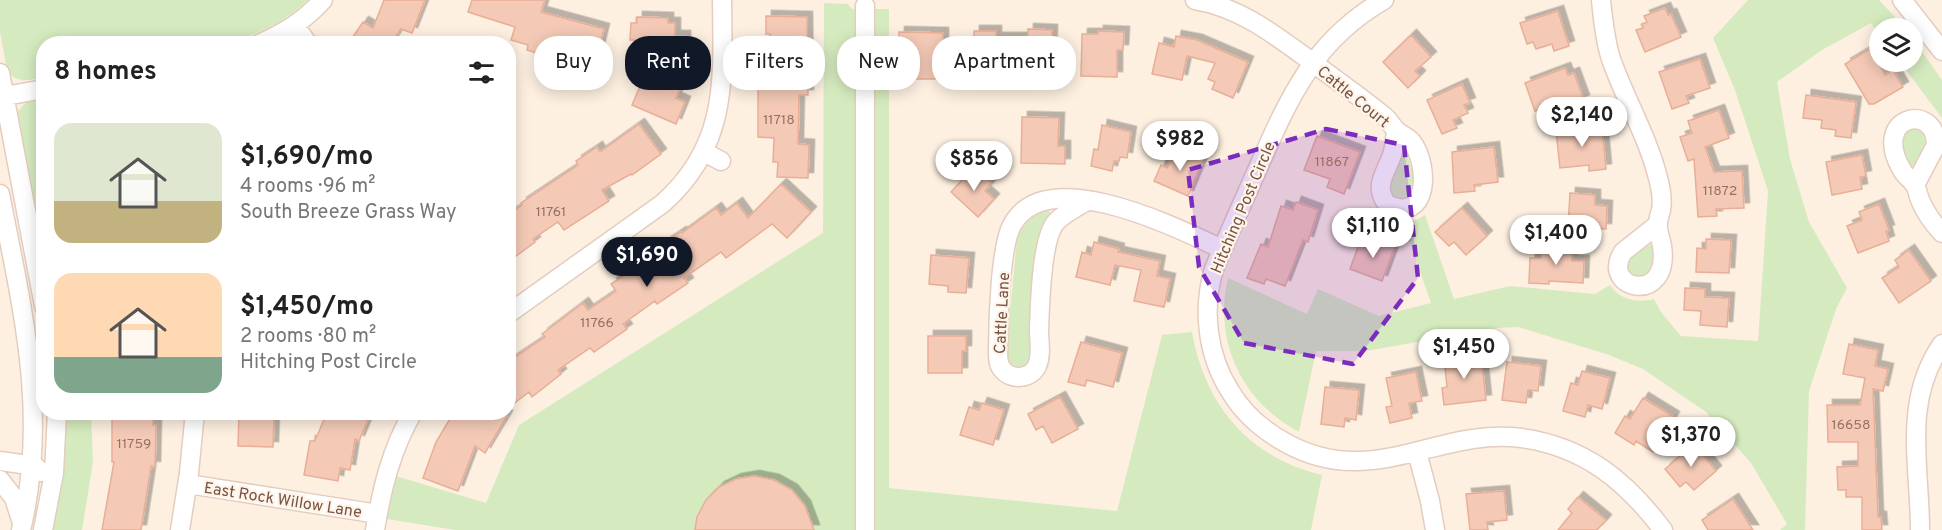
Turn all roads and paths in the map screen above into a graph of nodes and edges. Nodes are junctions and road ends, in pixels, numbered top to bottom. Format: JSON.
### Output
{"nodes":[{"id":1,"x":323,"y":0,"type":"edge"},
{"id":2,"x":722,"y":0,"type":"edge"},
{"id":3,"x":1195,"y":0,"type":"edge"},
{"id":4,"x":1384,"y":0,"type":"edge"},
{"id":5,"x":1601,"y":0,"type":"edge"},
{"id":6,"x":1902,"y":0,"type":"edge"},
{"id":7,"x":865,"y":6,"type":"dead end"},
{"id":8,"x":295,"y":26,"type":"junction"},
{"id":9,"x":275,"y":36,"type":"edge"},
{"id":10,"x":302,"y":36,"type":"edge"},
{"id":11,"x":1942,"y":51,"type":"edge"},
{"id":12,"x":1312,"y":63,"type":"junction"},
{"id":13,"x":0,"y":73,"type":"edge"},
{"id":14,"x":36,"y":90,"type":"edge"},
{"id":15,"x":2,"y":96,"type":"edge"},
{"id":16,"x":1396,"y":130,"type":"dead end"},
{"id":17,"x":704,"y":152,"type":"junction"},
{"id":18,"x":721,"y":161,"type":"dead end"},
{"id":19,"x":1915,"y":185,"type":"dead end"},
{"id":20,"x":0,"y":194,"type":"edge"},
{"id":21,"x":1087,"y":201,"type":"junction"},
{"id":22,"x":1657,"y":225,"type":"dead end"},
{"id":23,"x":1942,"y":233,"type":"edge"},
{"id":24,"x":1222,"y":249,"type":"junction"},
{"id":25,"x":36,"y":266,"type":"edge"},
{"id":26,"x":516,"y":308,"type":"edge"},
{"id":27,"x":1942,"y":344,"type":"edge"},
{"id":28,"x":57,"y":420,"type":"edge"},
{"id":29,"x":194,"y":420,"type":"edge"},
{"id":30,"x":409,"y":420,"type":"edge"},
{"id":31,"x":1417,"y":452,"type":"junction"},
{"id":32,"x":0,"y":461,"type":"edge"},
{"id":33,"x":32,"y":465,"type":"junction"},
{"id":34,"x":0,"y":480,"type":"edge"},
{"id":35,"x":188,"y":484,"type":"junction"},
{"id":36,"x":376,"y":522,"type":"edge"},
{"id":37,"x":26,"y":528,"type":"edge"},
{"id":38,"x":43,"y":530,"type":"edge"},
{"id":39,"x":180,"y":530,"type":"edge"},
{"id":40,"x":865,"y":530,"type":"edge"},
{"id":41,"x":1435,"y":530,"type":"edge"},
{"id":42,"x":1663,"y":530,"type":"edge"},
{"id":43,"x":1920,"y":530,"type":"edge"}],
"edges":[{"from":1,"to":8,"type":"street"},
{"from":2,"to":17,"type":"street"},
{"from":3,"to":12,"type":"street","name":"Cattle Court"},
{"from":4,"to":12,"type":"street","name":"Hitching Post Circle"},
{"from":5,"to":22,"type":"street"},
{"from":6,"to":11,"type":"street"},
{"from":7,"to":40,"type":"street"},
{"from":8,"to":9,"type":"street"},
{"from":8,"to":10,"type":"street"},
{"from":12,"to":16,"type":"street","name":"Cattle Court"},
{"from":12,"to":24,"type":"street","name":"Hitching Post Circle"},
{"from":13,"to":15,"type":"street"},
{"from":14,"to":15,"type":"street"},
{"from":15,"to":25,"type":"street"},
{"from":17,"to":18,"type":"street"},
{"from":17,"to":26,"type":"street"},
{"from":19,"to":23,"type":"street"},
{"from":20,"to":33,"type":"street"},
{"from":21,"to":21,"type":"street","name":"Cattle Lane"},
{"from":21,"to":24,"type":"street","name":"Cattle Lane"},
{"from":24,"to":31,"type":"street","name":"Hitching Post Circle"},
{"from":27,"to":43,"type":"street"},
{"from":28,"to":38,"type":"street"},
{"from":29,"to":35,"type":"street"},
{"from":30,"to":36,"type":"street"},
{"from":31,"to":41,"type":"street"},
{"from":31,"to":42,"type":"street","name":"Hitching Post Circle"},
{"from":32,"to":33,"type":"street"},
{"from":33,"to":37,"type":"street"},
{"from":34,"to":37,"type":"street"},
{"from":35,"to":36,"type":"street","name":"East Rock Willow Lane"},
{"from":35,"to":39,"type":"street"}]}
